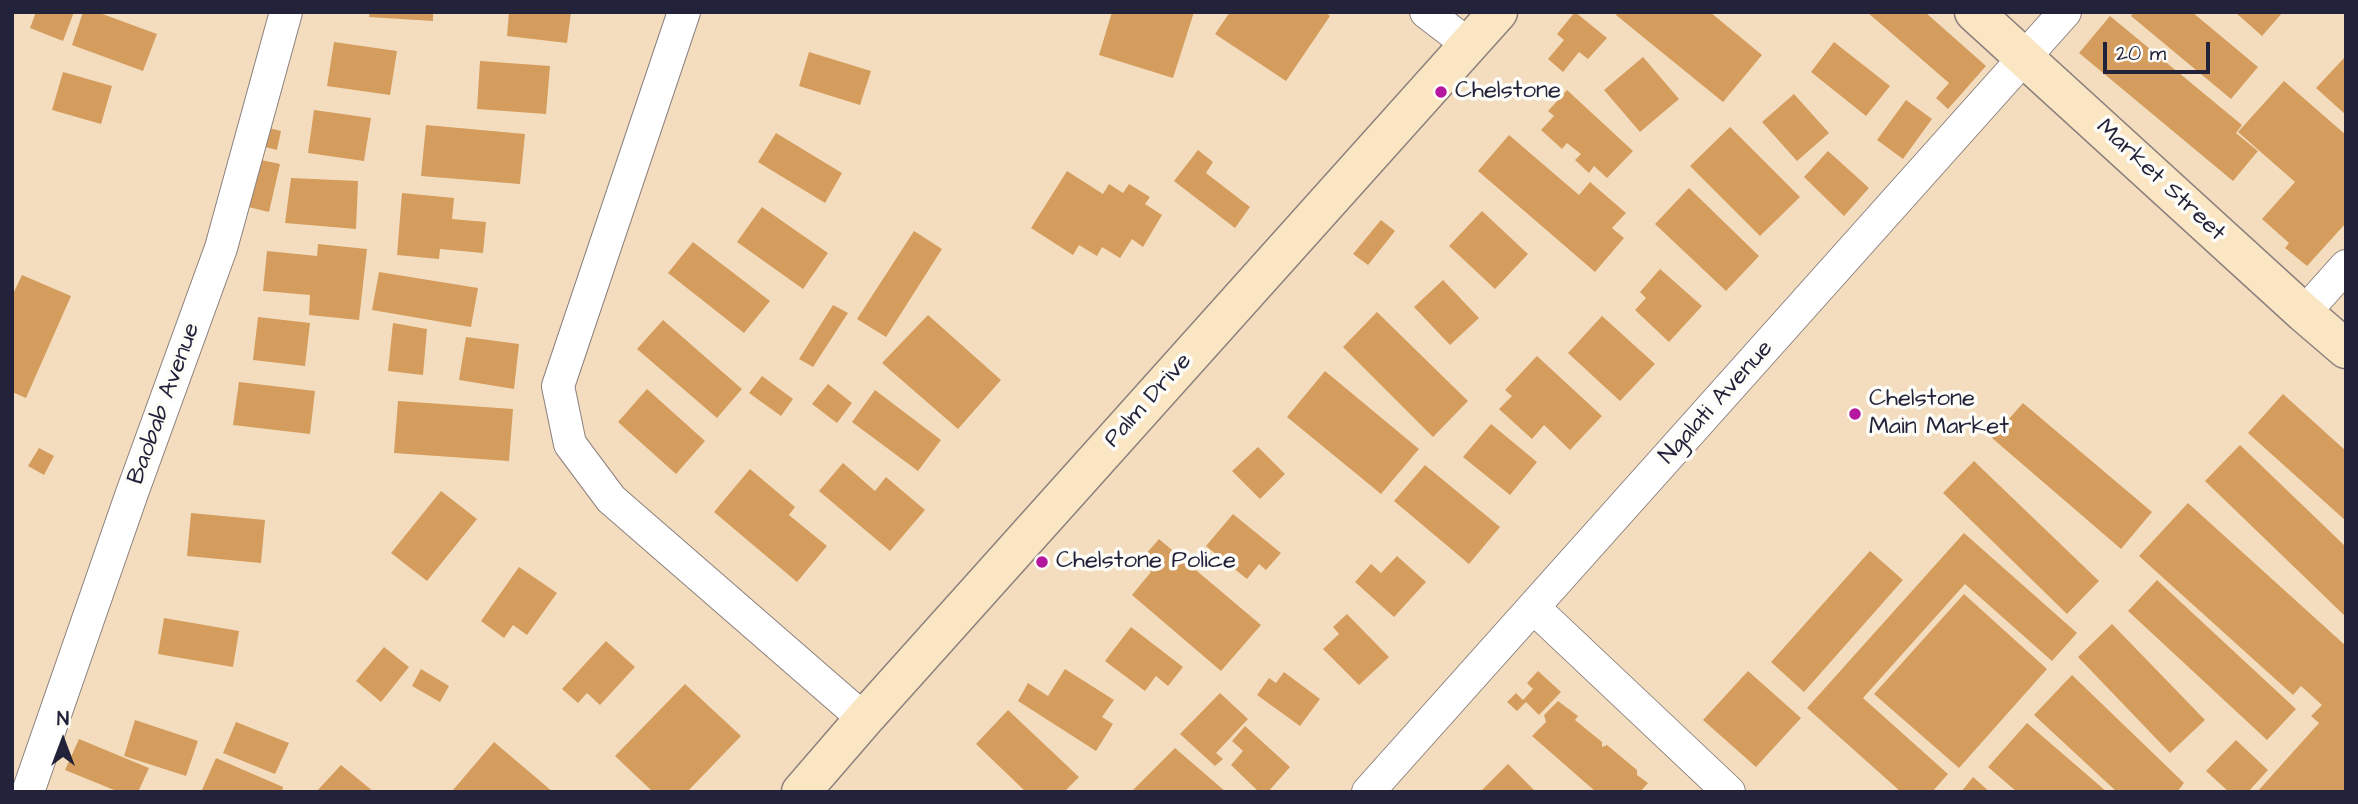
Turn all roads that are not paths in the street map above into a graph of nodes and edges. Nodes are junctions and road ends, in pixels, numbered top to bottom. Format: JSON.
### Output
{"nodes":[{"id":1,"x":286,"y":12,"type":"edge"},
{"id":2,"x":684,"y":12,"type":"edge"},
{"id":3,"x":1426,"y":12,"type":"edge"},
{"id":4,"x":1498,"y":12,"type":"edge"},
{"id":5,"x":1974,"y":12,"type":"edge"},
{"id":6,"x":2065,"y":12,"type":"edge"},
{"id":7,"x":1469,"y":45,"type":"junction"},
{"id":8,"x":2025,"y":58,"type":"junction"},
{"id":9,"x":2346,"y":266,"type":"edge"},
{"id":10,"x":2304,"y":313,"type":"junction"},
{"id":11,"x":2346,"y":349,"type":"edge"},
{"id":12,"x":1534,"y":608,"type":"junction"},
{"id":13,"x":864,"y":719,"type":"junction"},
{"id":14,"x":28,"y":792,"type":"edge"},
{"id":15,"x":801,"y":792,"type":"edge"},
{"id":16,"x":1368,"y":792,"type":"edge"},
{"id":17,"x":1729,"y":792,"type":"edge"}],
"edges":[{"from":1,"to":14,"type":"street","name":"Baobab Avenue"},
{"from":2,"to":13,"type":"street"},
{"from":3,"to":7,"type":"street"},
{"from":4,"to":7,"type":"street","name":"Palm Drive"},
{"from":5,"to":8,"type":"street","name":"Market Street"},
{"from":6,"to":8,"type":"street","name":"Ngalati Avenue"},
{"from":7,"to":13,"type":"street","name":"Palm Drive"},
{"from":8,"to":10,"type":"street","name":"Market Street"},
{"from":8,"to":12,"type":"street","name":"Ngalati Avenue"},
{"from":9,"to":10,"type":"street"},
{"from":10,"to":11,"type":"street","name":"Market Street"},
{"from":12,"to":16,"type":"street","name":"Ngalati Avenue"},
{"from":12,"to":17,"type":"street"},
{"from":13,"to":15,"type":"street","name":"Palm Drive"}]}
